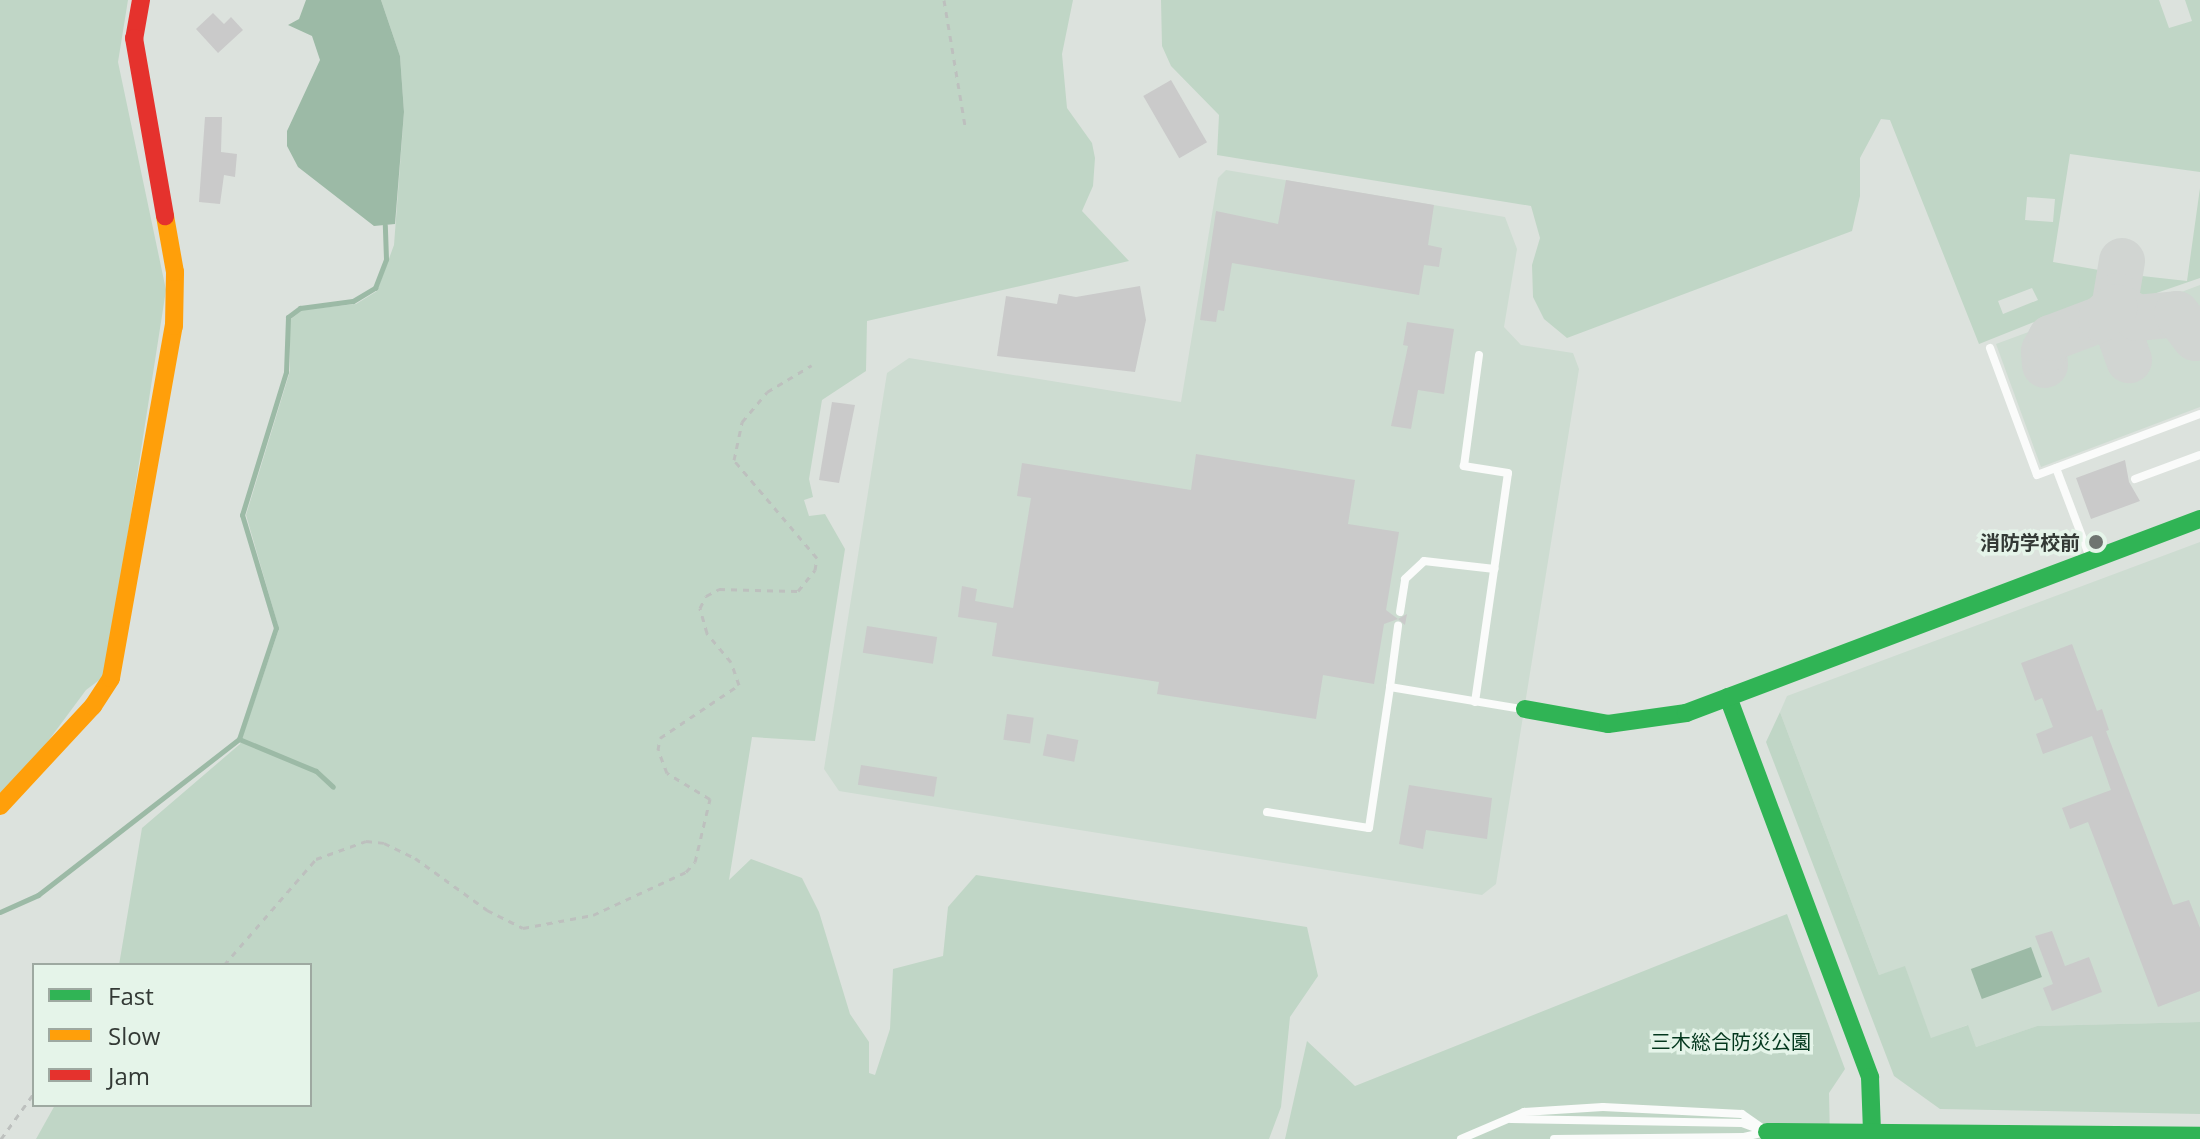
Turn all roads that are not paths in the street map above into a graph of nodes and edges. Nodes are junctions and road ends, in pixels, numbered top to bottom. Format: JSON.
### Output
{"nodes":[{"id":1,"x":141,"y":0,"type":"edge"},
{"id":2,"x":1990,"y":348,"type":"dead end"},
{"id":3,"x":1479,"y":355,"type":"dead end"},
{"id":4,"x":2200,"y":414,"type":"edge"},
{"id":5,"x":2200,"y":455,"type":"edge"},
{"id":6,"x":2056,"y":468,"type":"junction"},
{"id":7,"x":2135,"y":479,"type":"dead end"},
{"id":8,"x":2200,"y":519,"type":"edge"},
{"id":9,"x":2092,"y":560,"type":"junction"},
{"id":10,"x":1495,"y":569,"type":"junction"},
{"id":11,"x":1400,"y":612,"type":"dead end"},
{"id":12,"x":1398,"y":626,"type":"dead end"},
{"id":13,"x":1390,"y":687,"type":"junction"},
{"id":14,"x":1728,"y":697,"type":"junction"},
{"id":15,"x":1475,"y":702,"type":"junction"},
{"id":16,"x":1525,"y":709,"type":"joint"},
{"id":17,"x":0,"y":806,"type":"edge"},
{"id":18,"x":1267,"y":812,"type":"dead end"},
{"id":19,"x":1510,"y":1119,"type":"junction"},
{"id":20,"x":1872,"y":1132,"type":"junction"},
{"id":21,"x":1761,"y":1135,"type":"edge"},
{"id":22,"x":2200,"y":1136,"type":"edge"},
{"id":23,"x":1461,"y":1139,"type":"edge"},
{"id":24,"x":1554,"y":1139,"type":"edge"}],
"edges":[{"from":1,"to":17,"type":"street"},
{"from":2,"to":6,"type":"lane"},
{"from":3,"to":10,"type":"lane"},
{"from":4,"to":6,"type":"lane"},
{"from":5,"to":7,"type":"lane"},
{"from":6,"to":9,"type":"lane"},
{"from":8,"to":9,"type":"street"},
{"from":9,"to":14,"type":"street"},
{"from":10,"to":11,"type":"lane"},
{"from":10,"to":15,"type":"lane"},
{"from":12,"to":13,"type":"lane"},
{"from":13,"to":15,"type":"lane"},
{"from":13,"to":18,"type":"lane"},
{"from":14,"to":16,"type":"street"},
{"from":14,"to":20,"type":"street"},
{"from":15,"to":16,"type":"lane"},
{"from":19,"to":21,"type":"lane"},
{"from":19,"to":21,"type":"lane"},
{"from":19,"to":23,"type":"lane"},
{"from":20,"to":21,"type":"street"},
{"from":20,"to":22,"type":"street"},
{"from":21,"to":24,"type":"lane"}]}
